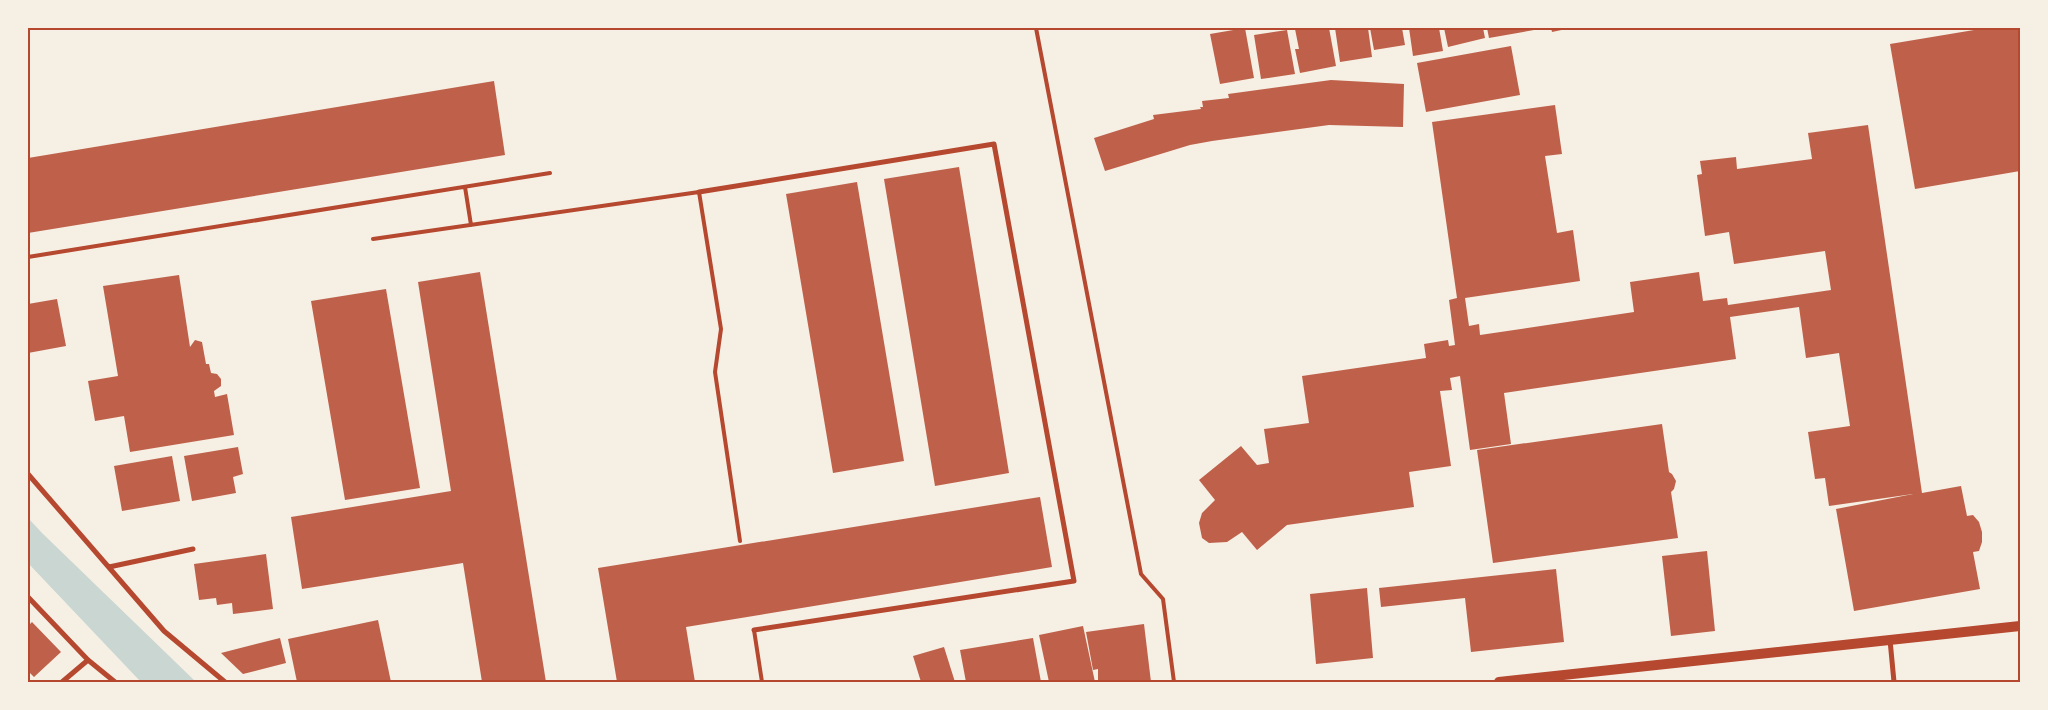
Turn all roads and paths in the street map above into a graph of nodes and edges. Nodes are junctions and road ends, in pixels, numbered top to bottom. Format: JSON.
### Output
{"nodes":[{"id":1,"x":1036,"y":28,"type":"edge"},
{"id":2,"x":550,"y":173,"type":"dead end"},
{"id":3,"x":465,"y":187,"type":"junction"},
{"id":4,"x":699,"y":192,"type":"junction"},
{"id":5,"x":471,"y":225,"type":"junction"},
{"id":6,"x":373,"y":239,"type":"dead end"},
{"id":7,"x":28,"y":257,"type":"edge"},
{"id":8,"x":28,"y":474,"type":"edge"},
{"id":9,"x":740,"y":540,"type":"dead end"},
{"id":10,"x":193,"y":549,"type":"dead end"},
{"id":11,"x":109,"y":567,"type":"junction"},
{"id":12,"x":28,"y":597,"type":"edge"},
{"id":13,"x":2020,"y":626,"type":"edge"},
{"id":14,"x":754,"y":630,"type":"joint"},
{"id":15,"x":1890,"y":640,"type":"junction"},
{"id":16,"x":88,"y":660,"type":"junction"},
{"id":17,"x":62,"y":682,"type":"edge"},
{"id":18,"x":115,"y":682,"type":"edge"},
{"id":19,"x":225,"y":682,"type":"edge"},
{"id":20,"x":762,"y":682,"type":"edge"},
{"id":21,"x":1174,"y":682,"type":"edge"},
{"id":22,"x":1499,"y":682,"type":"edge"},
{"id":23,"x":1894,"y":682,"type":"edge"}],
"edges":[{"from":1,"to":21,"type":"lane"},
{"from":2,"to":3,"type":"lane"},
{"from":3,"to":5,"type":"lane"},
{"from":3,"to":7,"type":"lane"},
{"from":4,"to":5,"type":"lane"},
{"from":4,"to":9,"type":"lane"},
{"from":4,"to":14,"type":"street"},
{"from":5,"to":6,"type":"lane"},
{"from":8,"to":11,"type":"street"},
{"from":10,"to":11,"type":"street"},
{"from":11,"to":19,"type":"street"},
{"from":12,"to":16,"type":"street"},
{"from":13,"to":15,"type":"main road"},
{"from":14,"to":20,"type":"lane"},
{"from":15,"to":22,"type":"main road"},
{"from":15,"to":23,"type":"street"},
{"from":16,"to":17,"type":"street"},
{"from":16,"to":18,"type":"street"}]}
